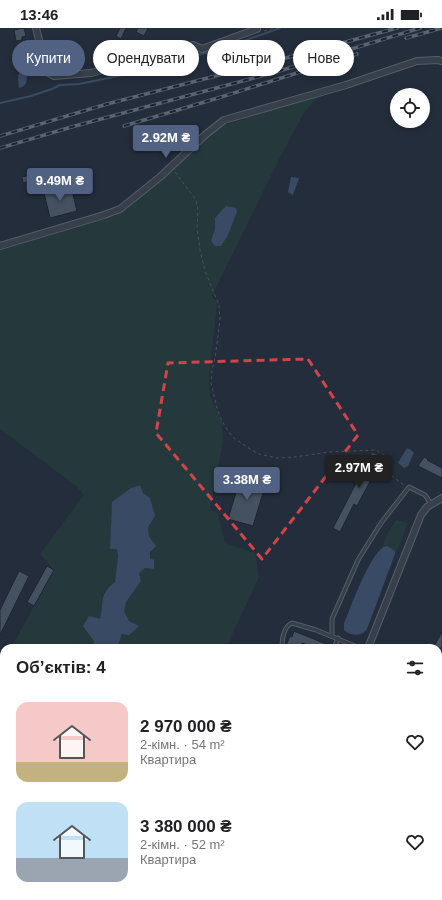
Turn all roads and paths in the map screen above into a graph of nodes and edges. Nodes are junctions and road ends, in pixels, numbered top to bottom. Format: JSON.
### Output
{"nodes":[{"id":1,"x":36,"y":28,"type":"edge"},
{"id":2,"x":274,"y":28,"type":"edge"},
{"id":3,"x":257,"y":29,"type":"joint"},
{"id":4,"x":442,"y":61,"type":"edge"},
{"id":5,"x":171,"y":167,"type":"junction"},
{"id":6,"x":0,"y":246,"type":"edge"},
{"id":7,"x":409,"y":487,"type":"junction"},
{"id":8,"x":438,"y":502,"type":"edge"},
{"id":9,"x":332,"y":636,"type":"junction"},
{"id":10,"x":338,"y":638,"type":"junction"},
{"id":11,"x":282,"y":644,"type":"edge"},
{"id":12,"x":336,"y":644,"type":"edge"},
{"id":13,"x":351,"y":644,"type":"edge"},
{"id":14,"x":370,"y":644,"type":"edge"}],
"edges":[{"from":1,"to":3,"type":"street"},
{"from":2,"to":3,"type":"path"},
{"from":4,"to":5,"type":"street"},
{"from":5,"to":6,"type":"street"},
{"from":5,"to":7,"type":"path"},
{"from":7,"to":8,"type":"lane"},
{"from":7,"to":9,"type":"lane"},
{"from":8,"to":14,"type":"street"},
{"from":9,"to":10,"type":"lane"},
{"from":9,"to":11,"type":"lane"},
{"from":10,"to":12,"type":"lane"},
{"from":10,"to":13,"type":"lane"}]}
